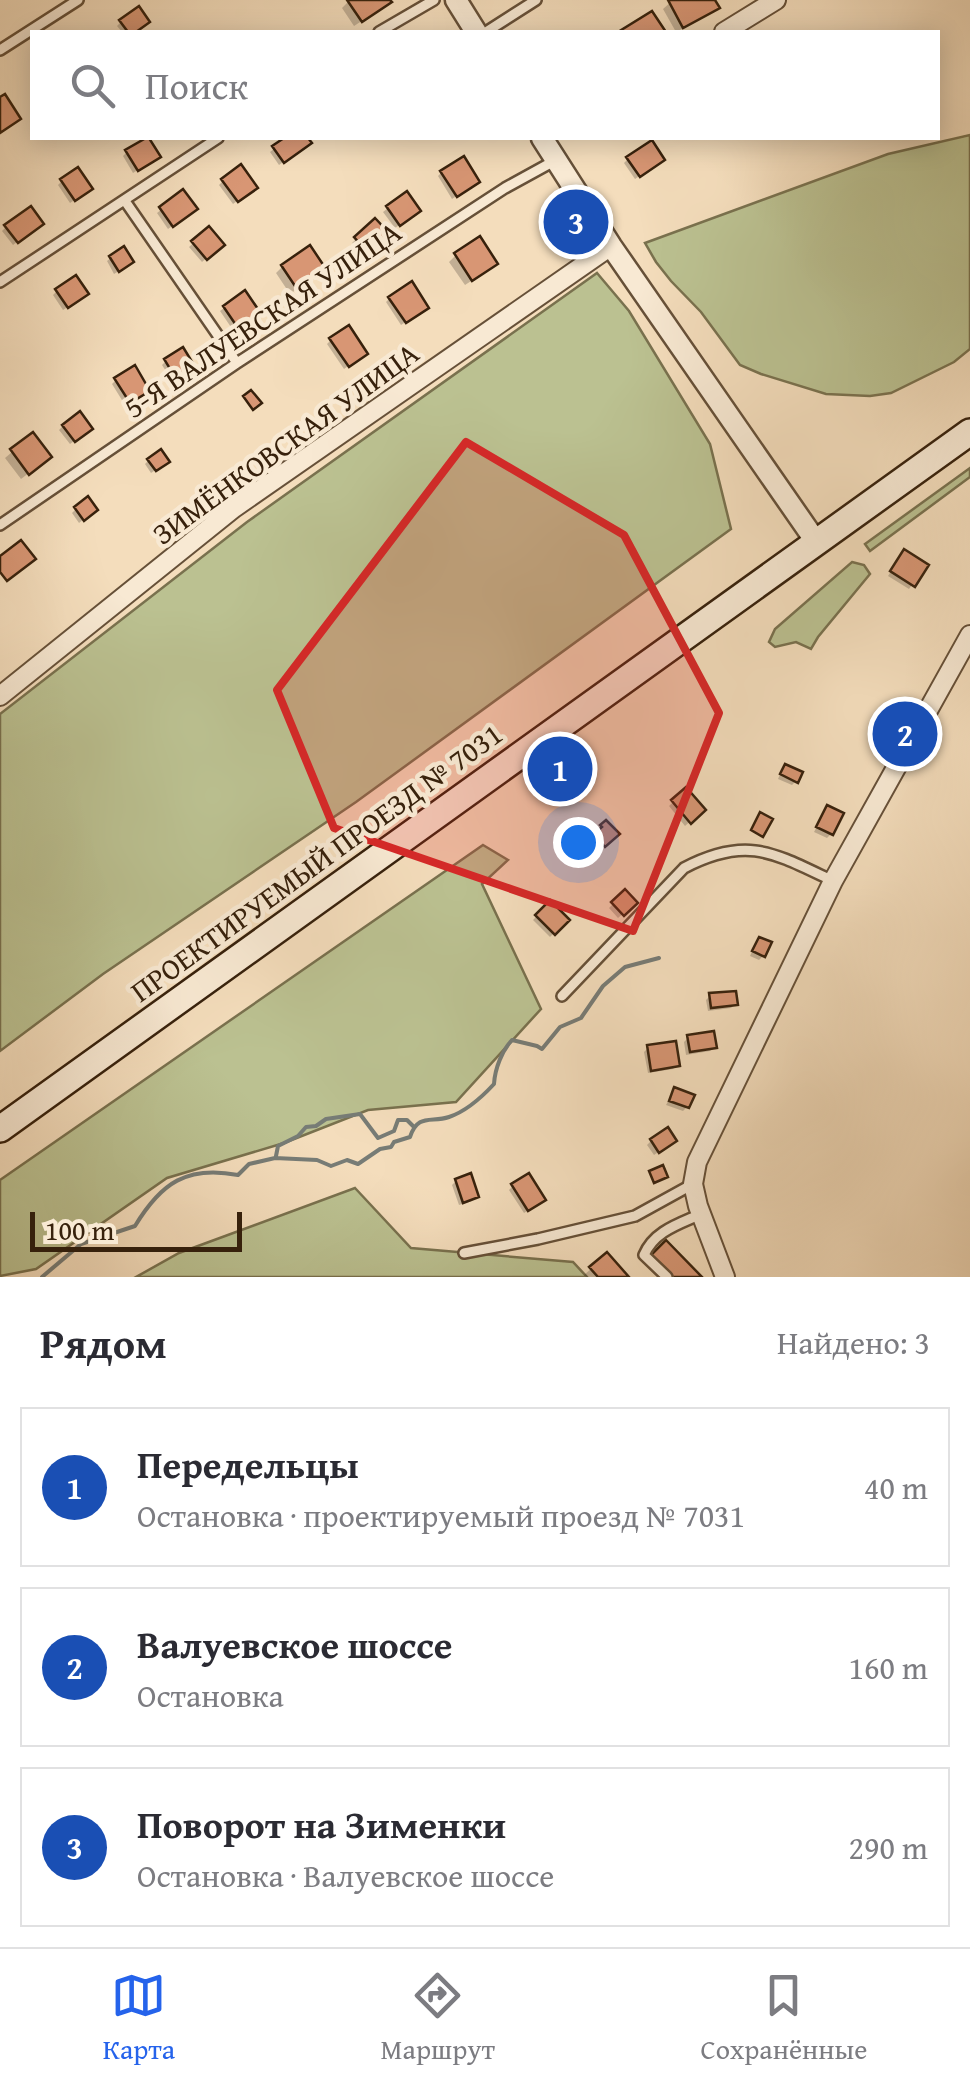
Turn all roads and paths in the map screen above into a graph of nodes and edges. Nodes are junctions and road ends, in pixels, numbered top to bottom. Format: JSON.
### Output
{"nodes":[{"id":1,"x":78,"y":0,"type":"edge"},
{"id":2,"x":434,"y":0,"type":"edge"},
{"id":3,"x":456,"y":0,"type":"edge"},
{"id":4,"x":536,"y":0,"type":"edge"},
{"id":5,"x":776,"y":0,"type":"edge"},
{"id":6,"x":31,"y":30,"type":"edge"},
{"id":7,"x":382,"y":30,"type":"edge"},
{"id":8,"x":475,"y":30,"type":"edge"},
{"id":9,"x":489,"y":30,"type":"edge"},
{"id":10,"x":727,"y":30,"type":"edge"},
{"id":11,"x":30,"y":31,"type":"edge"},
{"id":12,"x":0,"y":50,"type":"edge"},
{"id":13,"x":215,"y":140,"type":"edge"},
{"id":14,"x":552,"y":146,"type":"edge"},
{"id":15,"x":124,"y":201,"type":"junction"},
{"id":16,"x":611,"y":246,"type":"junction"},
{"id":17,"x":0,"y":282,"type":"edge"},
{"id":18,"x":238,"y":363,"type":"junction"},
{"id":19,"x":970,"y":432,"type":"edge"},
{"id":20,"x":0,"y":525,"type":"edge"},
{"id":21,"x":816,"y":543,"type":"junction"},
{"id":22,"x":970,"y":636,"type":"edge"},
{"id":23,"x":0,"y":696,"type":"edge"},
{"id":24,"x":834,"y":880,"type":"junction"},
{"id":25,"x":562,"y":996,"type":"dead end"},
{"id":26,"x":0,"y":1129,"type":"edge"},
{"id":27,"x":693,"y":1184,"type":"junction"},
{"id":28,"x":701,"y":1214,"type":"junction"},
{"id":29,"x":464,"y":1253,"type":"dead end"},
{"id":30,"x":667,"y":1277,"type":"edge"},
{"id":31,"x":725,"y":1277,"type":"edge"}],
"edges":[{"from":1,"to":6,"type":"lane"},
{"from":2,"to":7,"type":"lane"},
{"from":3,"to":8,"type":"street"},
{"from":4,"to":9,"type":"lane"},
{"from":5,"to":10,"type":"street"},
{"from":11,"to":12,"type":"lane"},
{"from":13,"to":15,"type":"lane"},
{"from":14,"to":16,"type":"street"},
{"from":14,"to":18,"type":"lane","name":"5-Я ВАЛУЕВСКАЯ УЛИЦА"},
{"from":15,"to":17,"type":"lane"},
{"from":15,"to":18,"type":"lane"},
{"from":16,"to":21,"type":"street"},
{"from":16,"to":23,"type":"street","name":"ЗИМЁНКОВСКАЯ УЛИЦА"},
{"from":18,"to":20,"type":"lane","name":"5-Я ВАЛУЕВСКАЯ УЛИЦА"},
{"from":19,"to":21,"type":"main road","name":"ПРОЕКТИРУЕМЫЙ ПРОЕЗД № 7031"},
{"from":21,"to":26,"type":"main road","name":"ПРОЕКТИРУЕМЫЙ ПРОЕЗД № 7031"},
{"from":22,"to":24,"type":"street"},
{"from":24,"to":25,"type":"lane"},
{"from":24,"to":27,"type":"street"},
{"from":27,"to":28,"type":"street"},
{"from":27,"to":29,"type":"lane"},
{"from":28,"to":30,"type":"lane"},
{"from":28,"to":31,"type":"street"}]}
